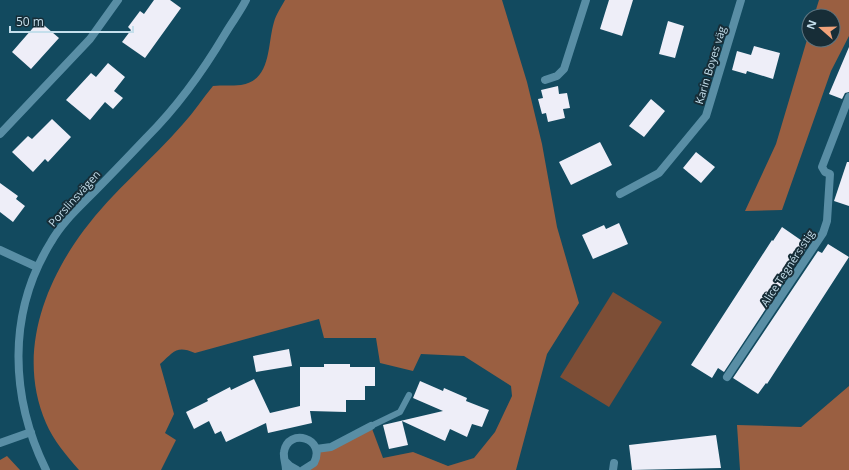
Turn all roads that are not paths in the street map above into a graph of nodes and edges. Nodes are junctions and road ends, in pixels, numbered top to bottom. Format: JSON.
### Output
{"nodes":[{"id":1,"x":118,"y":0,"type":"edge"},
{"id":2,"x":246,"y":0,"type":"edge"},
{"id":3,"x":586,"y":0,"type":"edge"},
{"id":4,"x":741,"y":0,"type":"edge"},
{"id":5,"x":545,"y":80,"type":"dead end"},
{"id":6,"x":849,"y":97,"type":"edge"},
{"id":7,"x":0,"y":134,"type":"edge"},
{"id":8,"x":620,"y":194,"type":"dead end"},
{"id":9,"x":0,"y":250,"type":"edge"},
{"id":10,"x":37,"y":268,"type":"junction"},
{"id":11,"x":727,"y":377,"type":"dead end"},
{"id":12,"x":409,"y":395,"type":"dead end"},
{"id":13,"x":371,"y":426,"type":"joint"},
{"id":14,"x":30,"y":432,"type":"junction"},
{"id":15,"x":0,"y":442,"type":"edge"},
{"id":16,"x":316,"y":449,"type":"junction"},
{"id":17,"x":286,"y":466,"type":"edge"},
{"id":18,"x":46,"y":470,"type":"edge"},
{"id":19,"x":297,"y":470,"type":"edge"},
{"id":20,"x":303,"y":470,"type":"edge"}],
"edges":[{"from":1,"to":7,"type":"street"},
{"from":2,"to":10,"type":"street","name":"Porslinsvägen"},
{"from":3,"to":5,"type":"street"},
{"from":4,"to":8,"type":"street","name":"Karin Boyes väg"},
{"from":6,"to":11,"type":"street","name":"Alice Tegnérs stig"},
{"from":9,"to":10,"type":"street"},
{"from":10,"to":14,"type":"street","name":"Porslinsvägen"},
{"from":12,"to":13,"type":"lane"},
{"from":13,"to":16,"type":"street"},
{"from":14,"to":15,"type":"street"},
{"from":14,"to":18,"type":"street","name":"Porslinsvägen"},
{"from":16,"to":17,"type":"street"},
{"from":16,"to":20,"type":"street"},
{"from":17,"to":19,"type":"street"}]}
